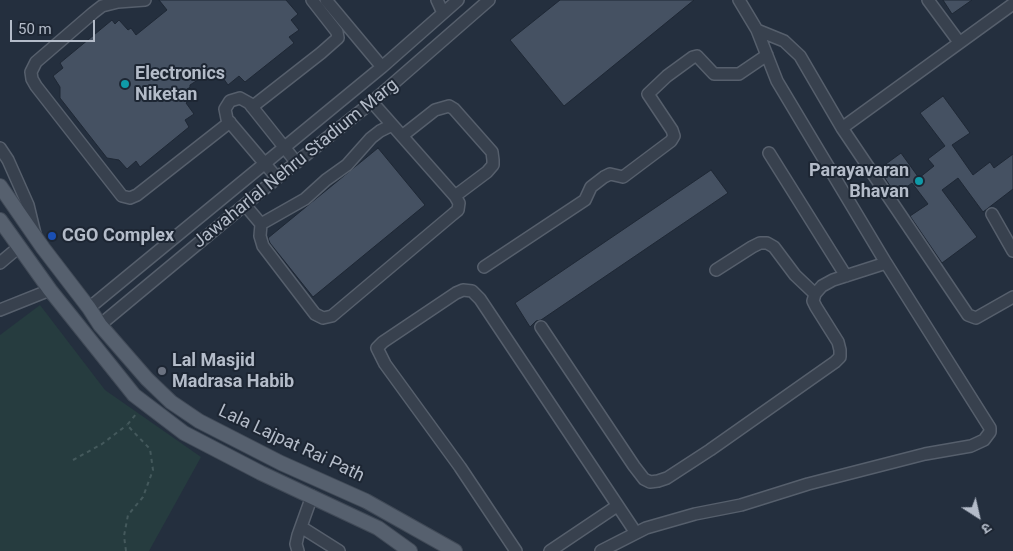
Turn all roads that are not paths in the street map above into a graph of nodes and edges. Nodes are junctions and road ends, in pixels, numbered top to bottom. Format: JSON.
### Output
{"nodes":[{"id":1,"x":145,"y":0,"type":"edge"},
{"id":2,"x":312,"y":0,"type":"edge"},
{"id":3,"x":326,"y":0,"type":"edge"},
{"id":4,"x":437,"y":0,"type":"edge"},
{"id":5,"x":458,"y":0,"type":"edge"},
{"id":6,"x":489,"y":0,"type":"edge"},
{"id":7,"x":739,"y":0,"type":"edge"},
{"id":8,"x":928,"y":0,"type":"edge"},
{"id":9,"x":1013,"y":4,"type":"edge"},
{"id":10,"x":444,"y":13,"type":"junction"},
{"id":11,"x":757,"y":30,"type":"junction"},
{"id":12,"x":958,"y":42,"type":"junction"},
{"id":13,"x":767,"y":55,"type":"junction"},
{"id":14,"x":382,"y":67,"type":"junction"},
{"id":15,"x":372,"y":102,"type":"junction"},
{"id":16,"x":252,"y":107,"type":"junction"},
{"id":17,"x":230,"y":122,"type":"junction"},
{"id":18,"x":392,"y":125,"type":"junction"},
{"id":19,"x":842,"y":128,"type":"junction"},
{"id":20,"x":402,"y":136,"type":"junction"},
{"id":21,"x":284,"y":147,"type":"junction"},
{"id":22,"x":0,"y":148,"type":"edge"},
{"id":23,"x":769,"y":153,"type":"dead end"},
{"id":24,"x":296,"y":162,"type":"junction"},
{"id":25,"x":265,"y":163,"type":"junction"},
{"id":26,"x":277,"y":178,"type":"junction"},
{"id":27,"x":0,"y":186,"type":"edge"},
{"id":28,"x":455,"y":196,"type":"junction"},
{"id":29,"x":245,"y":205,"type":"junction"},
{"id":30,"x":992,"y":214,"type":"dead end"},
{"id":31,"x":0,"y":220,"type":"edge"},
{"id":32,"x":261,"y":224,"type":"junction"},
{"id":33,"x":36,"y":238,"type":"junction"},
{"id":34,"x":19,"y":246,"type":"junction"},
{"id":35,"x":1013,"y":251,"type":"edge"},
{"id":36,"x":0,"y":263,"type":"edge"},
{"id":37,"x":886,"y":263,"type":"junction"},
{"id":38,"x":484,"y":267,"type":"dead end"},
{"id":39,"x":716,"y":270,"type":"dead end"},
{"id":40,"x":846,"y":276,"type":"junction"},
{"id":41,"x":50,"y":290,"type":"junction"},
{"id":42,"x":814,"y":294,"type":"junction"},
{"id":43,"x":1013,"y":297,"type":"edge"},
{"id":44,"x":89,"y":308,"type":"junction"},
{"id":45,"x":0,"y":310,"type":"edge"},
{"id":46,"x":100,"y":325,"type":"junction"},
{"id":47,"x":541,"y":326,"type":"dead end"},
{"id":48,"x":312,"y":496,"type":"junction"},
{"id":49,"x":617,"y":506,"type":"junction"},
{"id":50,"x":301,"y":527,"type":"junction"},
{"id":51,"x":636,"y":533,"type":"junction"},
{"id":52,"x":407,"y":550,"type":"edge"},
{"id":53,"x":455,"y":550,"type":"edge"},
{"id":54,"x":298,"y":551,"type":"edge"},
{"id":55,"x":339,"y":551,"type":"edge"},
{"id":56,"x":516,"y":551,"type":"edge"},
{"id":57,"x":550,"y":551,"type":"edge"},
{"id":58,"x":601,"y":551,"type":"edge"}],
"edges":[{"from":1,"to":17,"type":"street"},
{"from":2,"to":16,"type":"street"},
{"from":3,"to":14,"type":"street"},
{"from":4,"to":10,"type":"street"},
{"from":5,"to":10,"type":"street","name":"Jawaharlal Nehru Stadium Marg"},
{"from":6,"to":15,"type":"street","name":"Jawaharlal Nehru Stadium Marg"},
{"from":7,"to":11,"type":"street"},
{"from":8,"to":12,"type":"street"},
{"from":9,"to":12,"type":"street"},
{"from":10,"to":14,"type":"street","name":"Jawaharlal Nehru Stadium Marg"},
{"from":11,"to":13,"type":"street"},
{"from":11,"to":19,"type":"street"},
{"from":12,"to":19,"type":"street"},
{"from":13,"to":37,"type":"street"},
{"from":13,"to":38,"type":"street"},
{"from":14,"to":21,"type":"street","name":"Jawaharlal Nehru Stadium Marg"},
{"from":15,"to":18,"type":"street"},
{"from":15,"to":24,"type":"street","name":"Jawaharlal Nehru Stadium Marg"},
{"from":16,"to":17,"type":"street"},
{"from":16,"to":21,"type":"street"},
{"from":17,"to":25,"type":"street"},
{"from":18,"to":20,"type":"street"},
{"from":18,"to":32,"type":"street"},
{"from":19,"to":43,"type":"street"},
{"from":20,"to":28,"type":"street"},
{"from":20,"to":28,"type":"street"},
{"from":21,"to":24,"type":"street"},
{"from":21,"to":25,"type":"street","name":"Jawaharlal Nehru Stadium Marg"},
{"from":22,"to":33,"type":"street"},
{"from":23,"to":40,"type":"street"},
{"from":24,"to":26,"type":"street","name":"Jawaharlal Nehru Stadium Marg"},
{"from":25,"to":26,"type":"street"},
{"from":25,"to":44,"type":"street","name":"Jawaharlal Nehru Stadium Marg"},
{"from":26,"to":29,"type":"street","name":"Jawaharlal Nehru Stadium Marg"},
{"from":27,"to":33,"type":"main road","name":"Lala Lajpat Rai Path"},
{"from":28,"to":32,"type":"street"},
{"from":29,"to":32,"type":"street"},
{"from":29,"to":46,"type":"street","name":"Jawaharlal Nehru Stadium Marg"},
{"from":30,"to":35,"type":"street"},
{"from":31,"to":34,"type":"main road","name":"Lala Lajpat Rai Path"},
{"from":33,"to":44,"type":"main road","name":"Lala Lajpat Rai Path"},
{"from":34,"to":36,"type":"street"},
{"from":34,"to":41,"type":"main road","name":"Lala Lajpat Rai Path"},
{"from":37,"to":40,"type":"street"},
{"from":37,"to":51,"type":"street"},
{"from":39,"to":42,"type":"street"},
{"from":40,"to":42,"type":"street"},
{"from":41,"to":45,"type":"street"},
{"from":41,"to":48,"type":"main road","name":"Lala Lajpat Rai Path"},
{"from":42,"to":47,"type":"street"},
{"from":44,"to":46,"type":"main road","name":"Lala Lajpat Rai Path"},
{"from":46,"to":53,"type":"main road","name":"Lala Lajpat Rai Path"},
{"from":48,"to":50,"type":"street"},
{"from":48,"to":52,"type":"main road","name":"Lala Lajpat Rai Path"},
{"from":49,"to":51,"type":"street"},
{"from":49,"to":56,"type":"street"},
{"from":49,"to":57,"type":"street"},
{"from":50,"to":54,"type":"street"},
{"from":50,"to":55,"type":"street"},
{"from":51,"to":58,"type":"street"}]}
